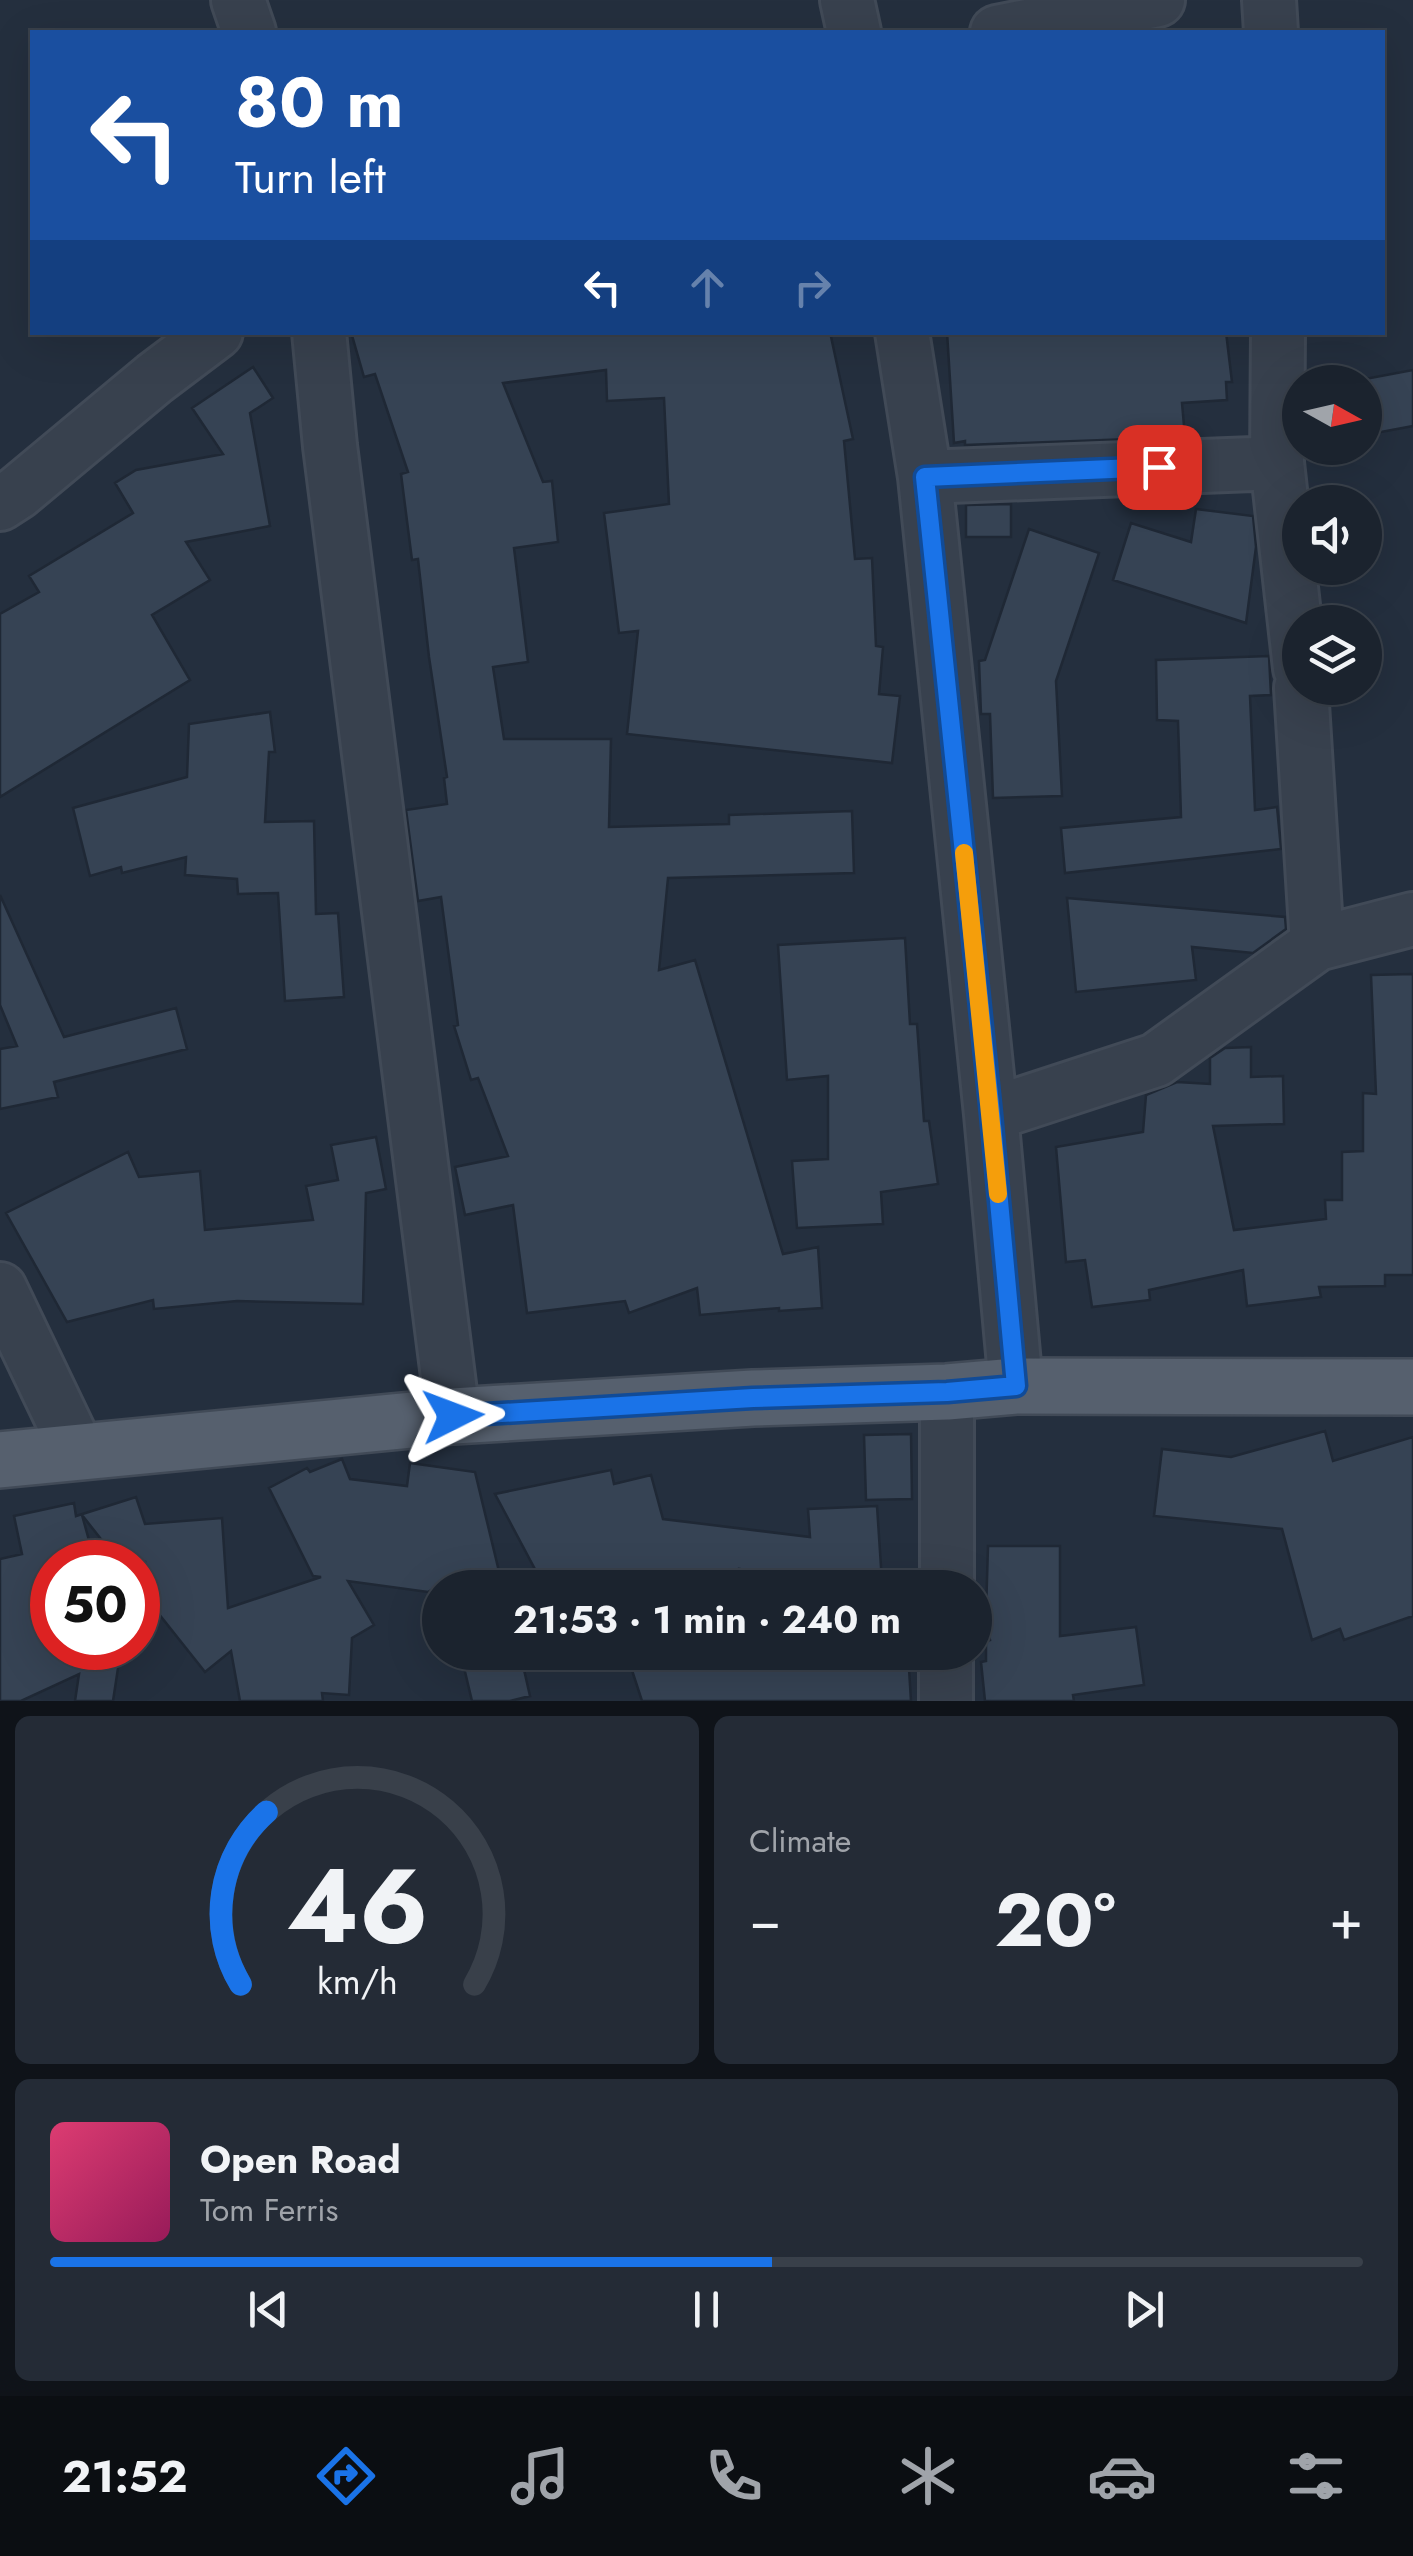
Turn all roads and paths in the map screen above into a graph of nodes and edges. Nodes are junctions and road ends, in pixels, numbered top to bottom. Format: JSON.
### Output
{"nodes":[{"id":1,"x":238,"y":0,"type":"edge"},
{"id":2,"x":846,"y":0,"type":"edge"},
{"id":3,"x":1158,"y":0,"type":"edge"},
{"id":4,"x":1269,"y":0,"type":"edge"},
{"id":5,"x":248,"y":30,"type":"edge"},
{"id":6,"x":854,"y":30,"type":"edge"},
{"id":7,"x":1007,"y":30,"type":"edge"},
{"id":8,"x":1271,"y":30,"type":"edge"},
{"id":9,"x":212,"y":335,"type":"edge"},
{"id":10,"x":319,"y":335,"type":"edge"},
{"id":11,"x":902,"y":335,"type":"edge"},
{"id":12,"x":1278,"y":335,"type":"edge"},
{"id":13,"x":1276,"y":463,"type":"junction"},
{"id":14,"x":925,"y":477,"type":"junction"},
{"id":15,"x":0,"y":504,"type":"edge"},
{"id":16,"x":1293,"y":605,"type":"edge"},
{"id":17,"x":1302,"y":705,"type":"edge"},
{"id":18,"x":1413,"y":920,"type":"edge"},
{"id":19,"x":1317,"y":944,"type":"junction"},
{"id":20,"x":991,"y":1114,"type":"junction"},
{"id":21,"x":0,"y":1289,"type":"edge"},
{"id":22,"x":1016,"y":1386,"type":"junction"},
{"id":23,"x":1413,"y":1387,"type":"edge"},
{"id":24,"x":947,"y":1392,"type":"junction"},
{"id":25,"x":453,"y":1416,"type":"junction"},
{"id":26,"x":78,"y":1452,"type":"junction"},
{"id":27,"x":0,"y":1460,"type":"edge"},
{"id":28,"x":946,"y":1570,"type":"edge"},
{"id":29,"x":946,"y":1670,"type":"edge"},
{"id":30,"x":946,"y":1701,"type":"edge"}],
"edges":[{"from":1,"to":5,"type":"street"},
{"from":2,"to":6,"type":"street"},
{"from":3,"to":7,"type":"street"},
{"from":4,"to":8,"type":"street"},
{"from":9,"to":15,"type":"street"},
{"from":10,"to":25,"type":"street"},
{"from":11,"to":14,"type":"street"},
{"from":12,"to":13,"type":"street"},
{"from":13,"to":14,"type":"street"},
{"from":13,"to":16,"type":"street"},
{"from":14,"to":20,"type":"street"},
{"from":17,"to":19,"type":"street"},
{"from":18,"to":19,"type":"street"},
{"from":19,"to":20,"type":"street"},
{"from":20,"to":22,"type":"street"},
{"from":21,"to":26,"type":"street"},
{"from":22,"to":23,"type":"main road"},
{"from":22,"to":24,"type":"main road"},
{"from":24,"to":25,"type":"main road"},
{"from":24,"to":28,"type":"street"},
{"from":25,"to":26,"type":"main road"},
{"from":26,"to":27,"type":"main road"},
{"from":29,"to":30,"type":"street"}]}
